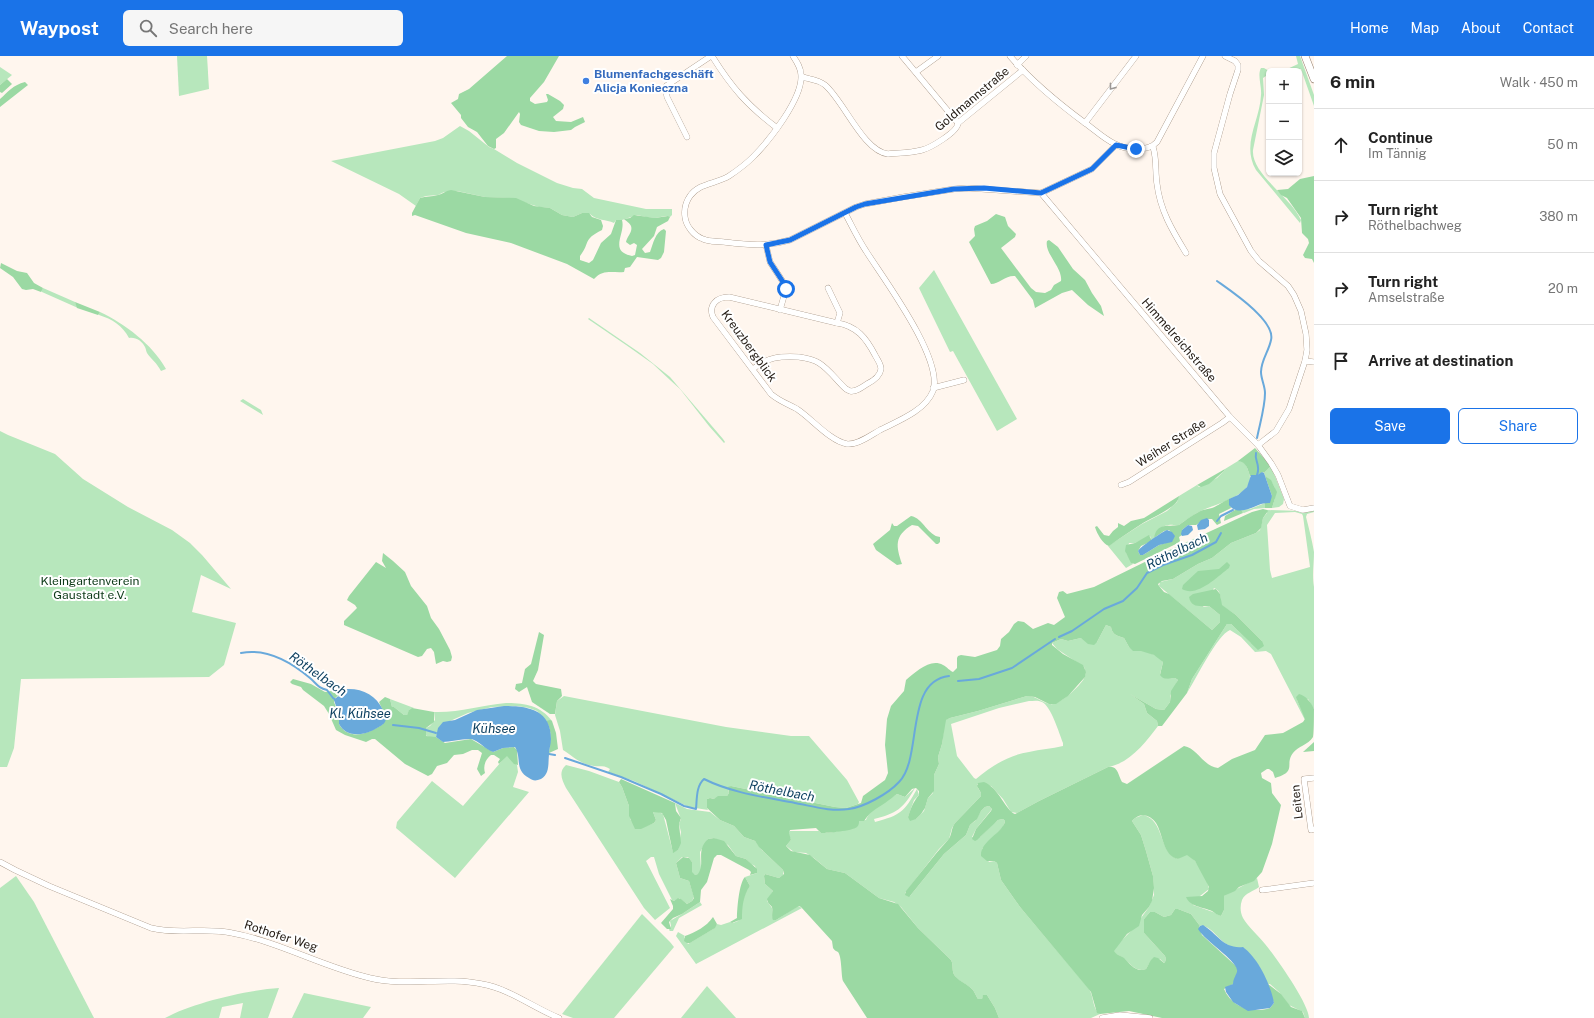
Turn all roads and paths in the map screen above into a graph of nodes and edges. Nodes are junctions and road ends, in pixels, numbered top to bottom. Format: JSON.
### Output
{"nodes":[{"id":1,"x":712,"y":56,"type":"edge"},
{"id":2,"x":793,"y":56,"type":"edge"},
{"id":3,"x":902,"y":56,"type":"edge"},
{"id":4,"x":938,"y":56,"type":"edge"},
{"id":5,"x":1010,"y":56,"type":"edge"},
{"id":6,"x":1026,"y":56,"type":"edge"},
{"id":7,"x":1136,"y":56,"type":"edge"},
{"id":8,"x":1203,"y":56,"type":"edge"},
{"id":9,"x":1226,"y":56,"type":"edge"},
{"id":10,"x":1305,"y":56,"type":"edge"},
{"id":11,"x":1018,"y":64,"type":"junction"},
{"id":12,"x":1023,"y":70,"type":"junction"},
{"id":13,"x":916,"y":72,"type":"junction"},
{"id":14,"x":802,"y":77,"type":"junction"},
{"id":15,"x":1314,"y":79,"type":"edge"},
{"id":16,"x":958,"y":123,"type":"junction"},
{"id":17,"x":1085,"y":123,"type":"junction"},
{"id":18,"x":777,"y":128,"type":"junction"},
{"id":19,"x":687,"y":137,"type":"dead end"},
{"id":20,"x":1116,"y":145,"type":"junction"},
{"id":21,"x":1153,"y":147,"type":"junction"},
{"id":22,"x":1041,"y":193,"type":"junction"},
{"id":23,"x":845,"y":213,"type":"junction"},
{"id":24,"x":766,"y":245,"type":"junction"},
{"id":25,"x":1186,"y":253,"type":"dead end"},
{"id":26,"x":828,"y":288,"type":"dead end"},
{"id":27,"x":780,"y":310,"type":"junction"},
{"id":28,"x":837,"y":323,"type":"junction"},
{"id":29,"x":1305,"y":361,"type":"junction"},
{"id":30,"x":1314,"y":362,"type":"edge"},
{"id":31,"x":753,"y":369,"type":"junction"},
{"id":32,"x":964,"y":380,"type":"dead end"},
{"id":33,"x":933,"y":388,"type":"junction"},
{"id":34,"x":1230,"y":417,"type":"junction"},
{"id":35,"x":1258,"y":445,"type":"junction"},
{"id":36,"x":1121,"y":485,"type":"dead end"},
{"id":37,"x":1314,"y":508,"type":"edge"},
{"id":38,"x":1314,"y":778,"type":"edge"},
{"id":39,"x":1314,"y":829,"type":"edge"},
{"id":40,"x":0,"y":862,"type":"edge"},
{"id":41,"x":1314,"y":883,"type":"edge"},
{"id":42,"x":1262,"y":890,"type":"dead end"},
{"id":43,"x":559,"y":1018,"type":"edge"},
{"id":44,"x":1102,"y":1018,"type":"edge"},
{"id":45,"x":1150,"y":1018,"type":"edge"}],
"edges":[{"from":1,"to":18,"type":"street"},
{"from":1,"to":19,"type":"street"},
{"from":2,"to":14,"type":"street"},
{"from":3,"to":13,"type":"street"},
{"from":4,"to":13,"type":"street"},
{"from":5,"to":11,"type":"street"},
{"from":6,"to":11,"type":"street"},
{"from":7,"to":17,"type":"street","one_way":true},
{"from":8,"to":21,"type":"street"},
{"from":9,"to":29,"type":"street"},
{"from":10,"to":15,"type":"street"},
{"from":11,"to":12,"type":"street"},
{"from":12,"to":16,"type":"street","name":"Goldmannstraße"},
{"from":12,"to":17,"type":"street"},
{"from":13,"to":16,"type":"street"},
{"from":14,"to":16,"type":"street","name":"Goldmannstraße"},
{"from":14,"to":18,"type":"street"},
{"from":17,"to":20,"type":"street"},
{"from":18,"to":24,"type":"street"},
{"from":20,"to":21,"type":"street"},
{"from":20,"to":22,"type":"street"},
{"from":21,"to":25,"type":"street"},
{"from":22,"to":23,"type":"street"},
{"from":22,"to":34,"type":"street","name":"Himmelreichstraße"},
{"from":23,"to":24,"type":"street"},
{"from":23,"to":33,"type":"street"},
{"from":24,"to":27,"type":"street"},
{"from":26,"to":28,"type":"street"},
{"from":27,"to":28,"type":"street","name":"Kreuzbergblick"},
{"from":27,"to":31,"type":"street","name":"Kreuzbergblick"},
{"from":28,"to":31,"type":"street","name":"Kreuzbergblick"},
{"from":29,"to":30,"type":"street"},
{"from":29,"to":35,"type":"street"},
{"from":31,"to":33,"type":"street","name":"Kreuzbergblick"},
{"from":32,"to":33,"type":"street"},
{"from":34,"to":35,"type":"street","name":"Himmelreichstraße"},
{"from":34,"to":36,"type":"street","name":"Weiher Straße"},
{"from":35,"to":37,"type":"street","name":"Himmelreichstraße"},
{"from":38,"to":39,"type":"street","name":"Leiten"},
{"from":40,"to":43,"type":"street","name":"Rothofer Weg"},
{"from":41,"to":42,"type":"street"},
{"from":44,"to":45,"type":"street"}]}
